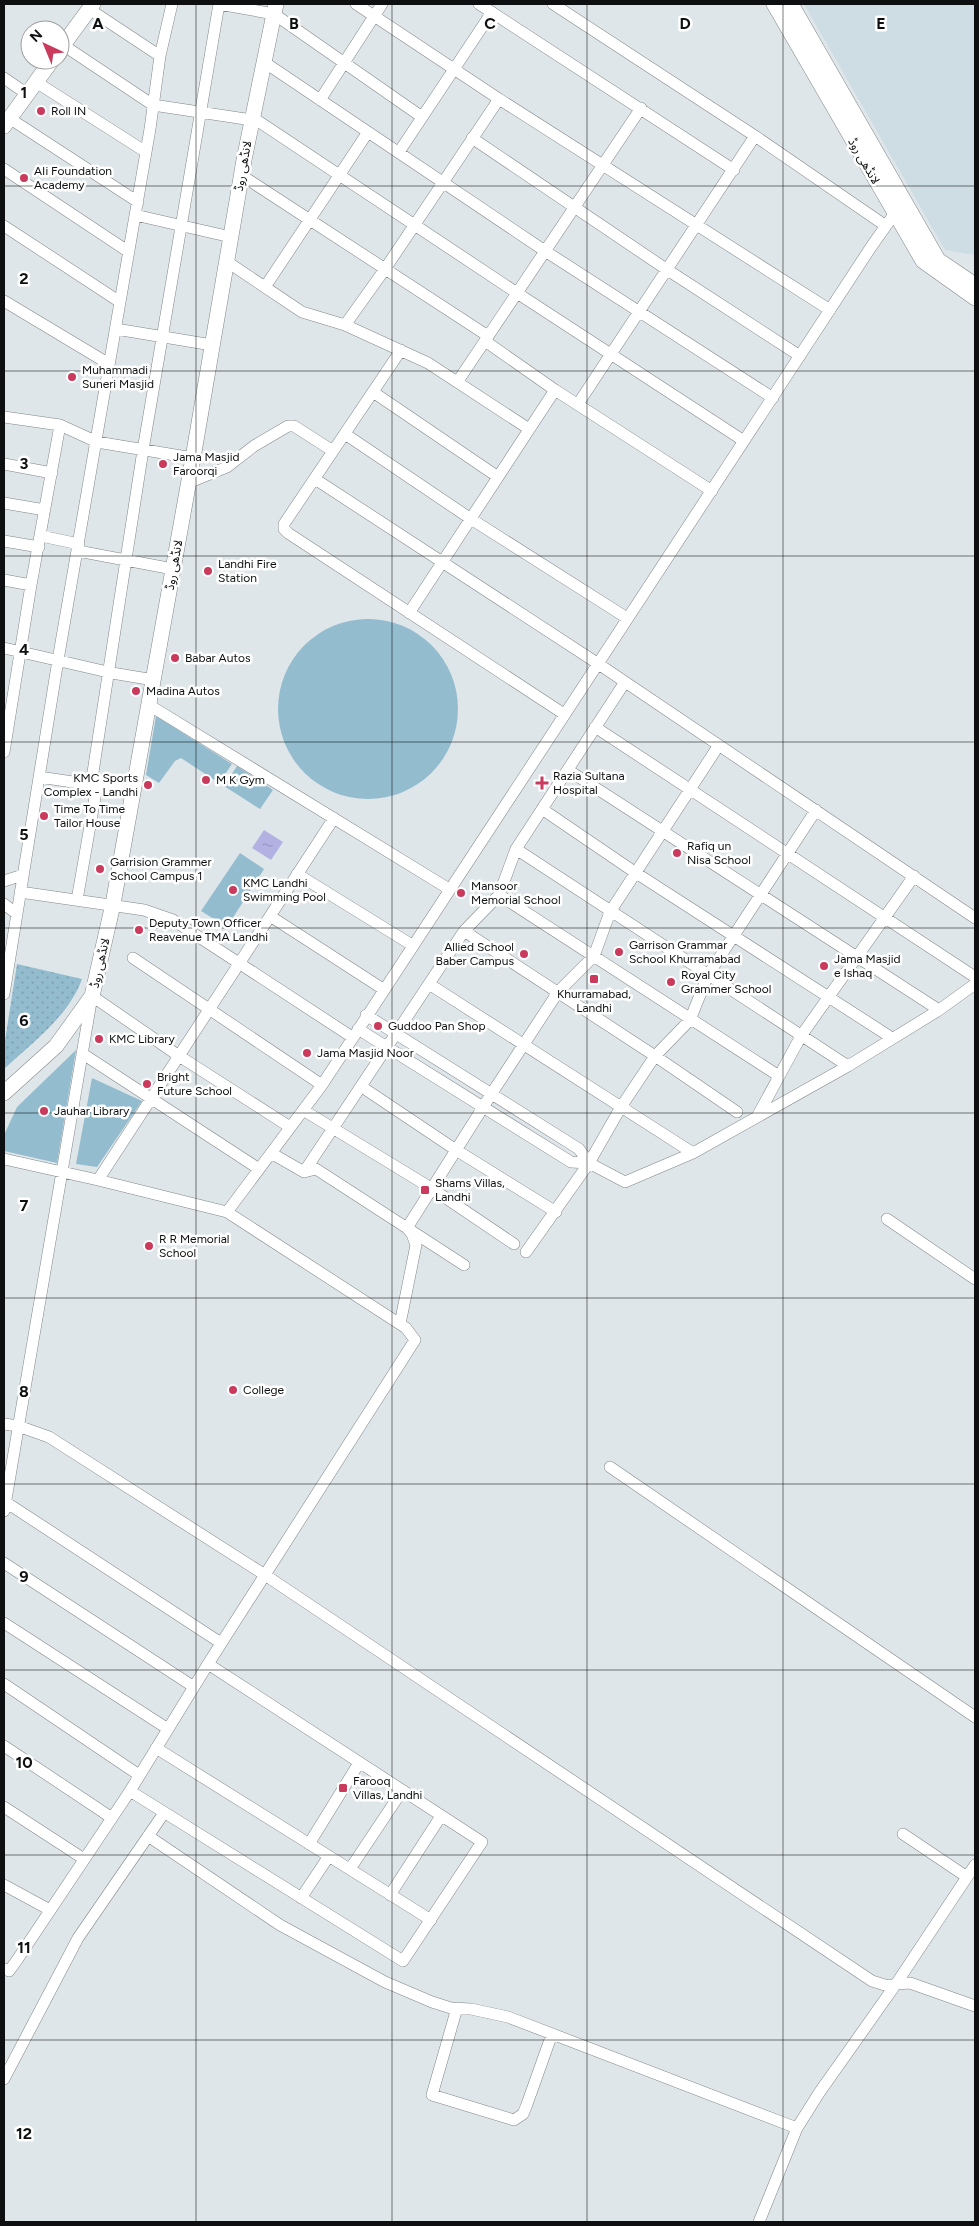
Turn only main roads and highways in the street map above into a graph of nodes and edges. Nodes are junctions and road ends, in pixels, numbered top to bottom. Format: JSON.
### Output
{"nodes":[{"id":1,"x":774,"y":4,"type":"edge"},
{"id":2,"x":791,"y":4,"type":"edge"},
{"id":3,"x":91,"y":6,"type":"edge"},
{"id":4,"x":275,"y":9,"type":"edge"},
{"id":5,"x":70,"y":35,"type":"edge"},
{"id":6,"x":817,"y":63,"type":"junction"},
{"id":7,"x":44,"y":70,"type":"edge"},
{"id":8,"x":6,"y":122,"type":"edge"},
{"id":9,"x":896,"y":215,"type":"junction"},
{"id":10,"x":975,"y":285,"type":"edge"},
{"id":11,"x":975,"y":298,"type":"edge"},
{"id":12,"x":4,"y":1093,"type":"edge"}],
"edges":[{"from":1,"to":6,"type":"main road","name":"لانڈھی روڈ"},
{"from":2,"to":6,"type":"main road","name":"لانڈھی روڈ"},
{"from":3,"to":5,"type":"main road"},
{"from":4,"to":12,"type":"main road","name":"لانڈھی روڈ"},
{"from":6,"to":9,"type":"main road","name":"لانڈھی روڈ"},
{"from":7,"to":8,"type":"main road"},
{"from":9,"to":10,"type":"main road","name":"لانڈھی روڈ"},
{"from":9,"to":11,"type":"main road","name":"لانڈھی روڈ"}]}
